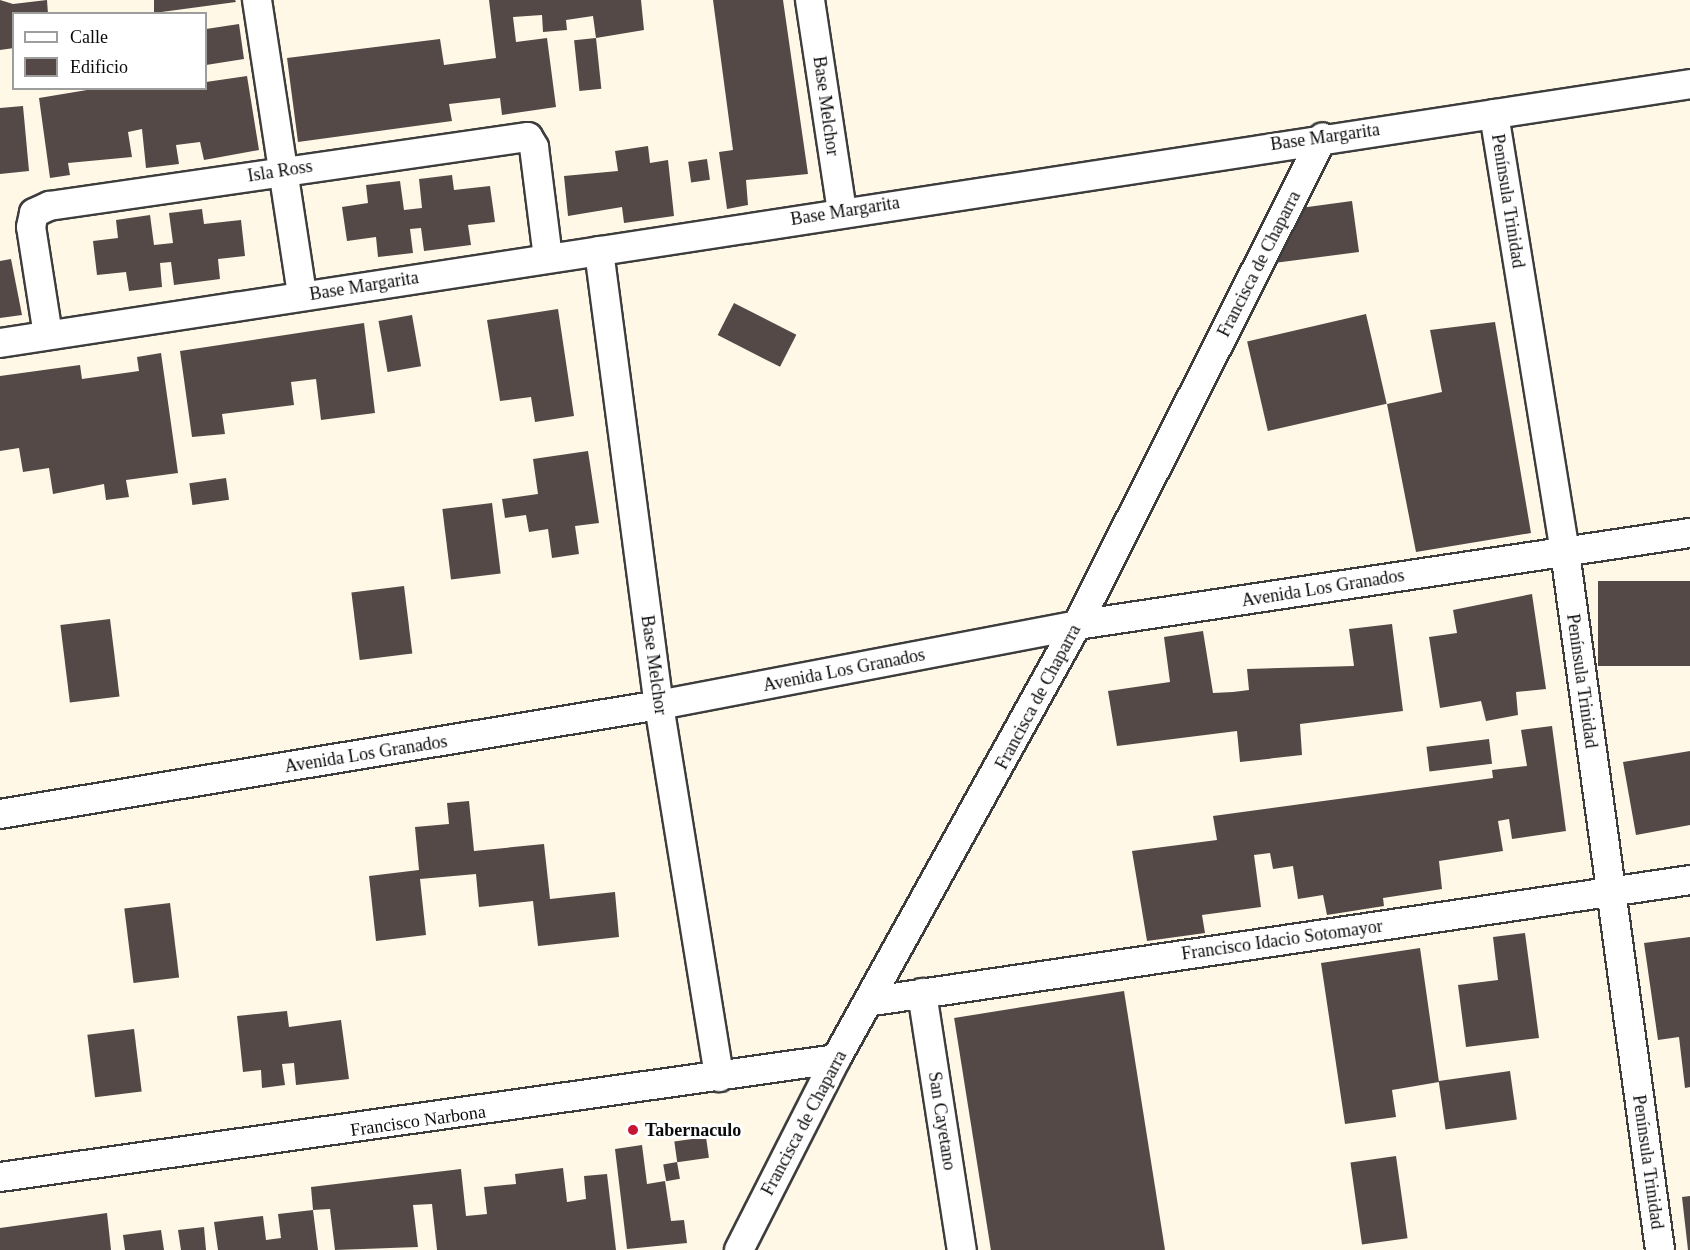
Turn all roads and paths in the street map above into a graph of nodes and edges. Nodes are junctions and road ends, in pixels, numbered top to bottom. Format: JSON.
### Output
{"nodes":[{"id":1,"x":257,"y":0,"type":"edge"},
{"id":2,"x":810,"y":0,"type":"edge"},
{"id":3,"x":1690,"y":84,"type":"edge"},
{"id":4,"x":1494,"y":114,"type":"junction"},
{"id":5,"x":1323,"y":137,"type":"junction"},
{"id":6,"x":282,"y":171,"type":"junction"},
{"id":7,"x":842,"y":211,"type":"junction"},
{"id":8,"x":599,"y":251,"type":"junction"},
{"id":9,"x":548,"y":258,"type":"junction"},
{"id":10,"x":302,"y":295,"type":"junction"},
{"id":11,"x":48,"y":335,"type":"junction"},
{"id":12,"x":0,"y":343,"type":"edge"},
{"id":13,"x":1690,"y":533,"type":"edge"},
{"id":14,"x":1565,"y":552,"type":"junction"},
{"id":15,"x":1077,"y":625,"type":"junction"},
{"id":16,"x":659,"y":705,"type":"junction"},
{"id":17,"x":0,"y":814,"type":"edge"},
{"id":18,"x":1690,"y":880,"type":"edge"},
{"id":19,"x":1610,"y":892,"type":"junction"},
{"id":20,"x":922,"y":993,"type":"junction"},
{"id":21,"x":873,"y":1001,"type":"junction"},
{"id":22,"x":836,"y":1059,"type":"junction"},
{"id":23,"x":719,"y":1077,"type":"junction"},
{"id":24,"x":0,"y":1177,"type":"edge"},
{"id":25,"x":738,"y":1250,"type":"edge"},
{"id":26,"x":962,"y":1250,"type":"edge"},
{"id":27,"x":1660,"y":1250,"type":"edge"}],
"edges":[{"from":1,"to":6,"type":"street"},
{"from":2,"to":7,"type":"street","name":"Base Melchor"},
{"from":3,"to":4,"type":"street","name":"Base Margarita"},
{"from":4,"to":5,"type":"street","name":"Base Margarita"},
{"from":4,"to":14,"type":"street","name":"Península Trinidad"},
{"from":5,"to":7,"type":"street","name":"Base Margarita"},
{"from":5,"to":15,"type":"street","name":"Francisca de Chaparra"},
{"from":6,"to":9,"type":"street","name":"Isla Ross"},
{"from":6,"to":10,"type":"street"},
{"from":6,"to":11,"type":"street","name":"Isla Ross"},
{"from":7,"to":8,"type":"street","name":"Base Margarita"},
{"from":8,"to":9,"type":"street","name":"Base Margarita"},
{"from":8,"to":16,"type":"street","name":"Base Melchor"},
{"from":9,"to":10,"type":"street","name":"Base Margarita"},
{"from":10,"to":11,"type":"street","name":"Base Margarita"},
{"from":11,"to":12,"type":"street","name":"Base Margarita"},
{"from":13,"to":14,"type":"street","name":"Avenida Los Granados"},
{"from":14,"to":15,"type":"street","name":"Avenida Los Granados"},
{"from":14,"to":19,"type":"street","name":"Península Trinidad"},
{"from":15,"to":16,"type":"street","name":"Avenida Los Granados"},
{"from":15,"to":21,"type":"street","name":"Francisca de Chaparra"},
{"from":16,"to":17,"type":"street","name":"Avenida Los Granados"},
{"from":16,"to":23,"type":"street","name":"Base Melchor"},
{"from":18,"to":19,"type":"street","name":"Francisco Idacio Sotomayor"},
{"from":19,"to":20,"type":"street","name":"Francisco Idacio Sotomayor"},
{"from":19,"to":27,"type":"street","name":"Península Trinidad"},
{"from":20,"to":21,"type":"street","name":"Francisco Idacio Sotomayor"},
{"from":20,"to":26,"type":"street","name":"San Cayetano"},
{"from":21,"to":22,"type":"street","name":"Francisca de Chaparra"},
{"from":22,"to":23,"type":"street","name":"Francisco Narbona"},
{"from":22,"to":25,"type":"street","name":"Francisca de Chaparra"},
{"from":23,"to":24,"type":"street","name":"Francisco Narbona"}]}
